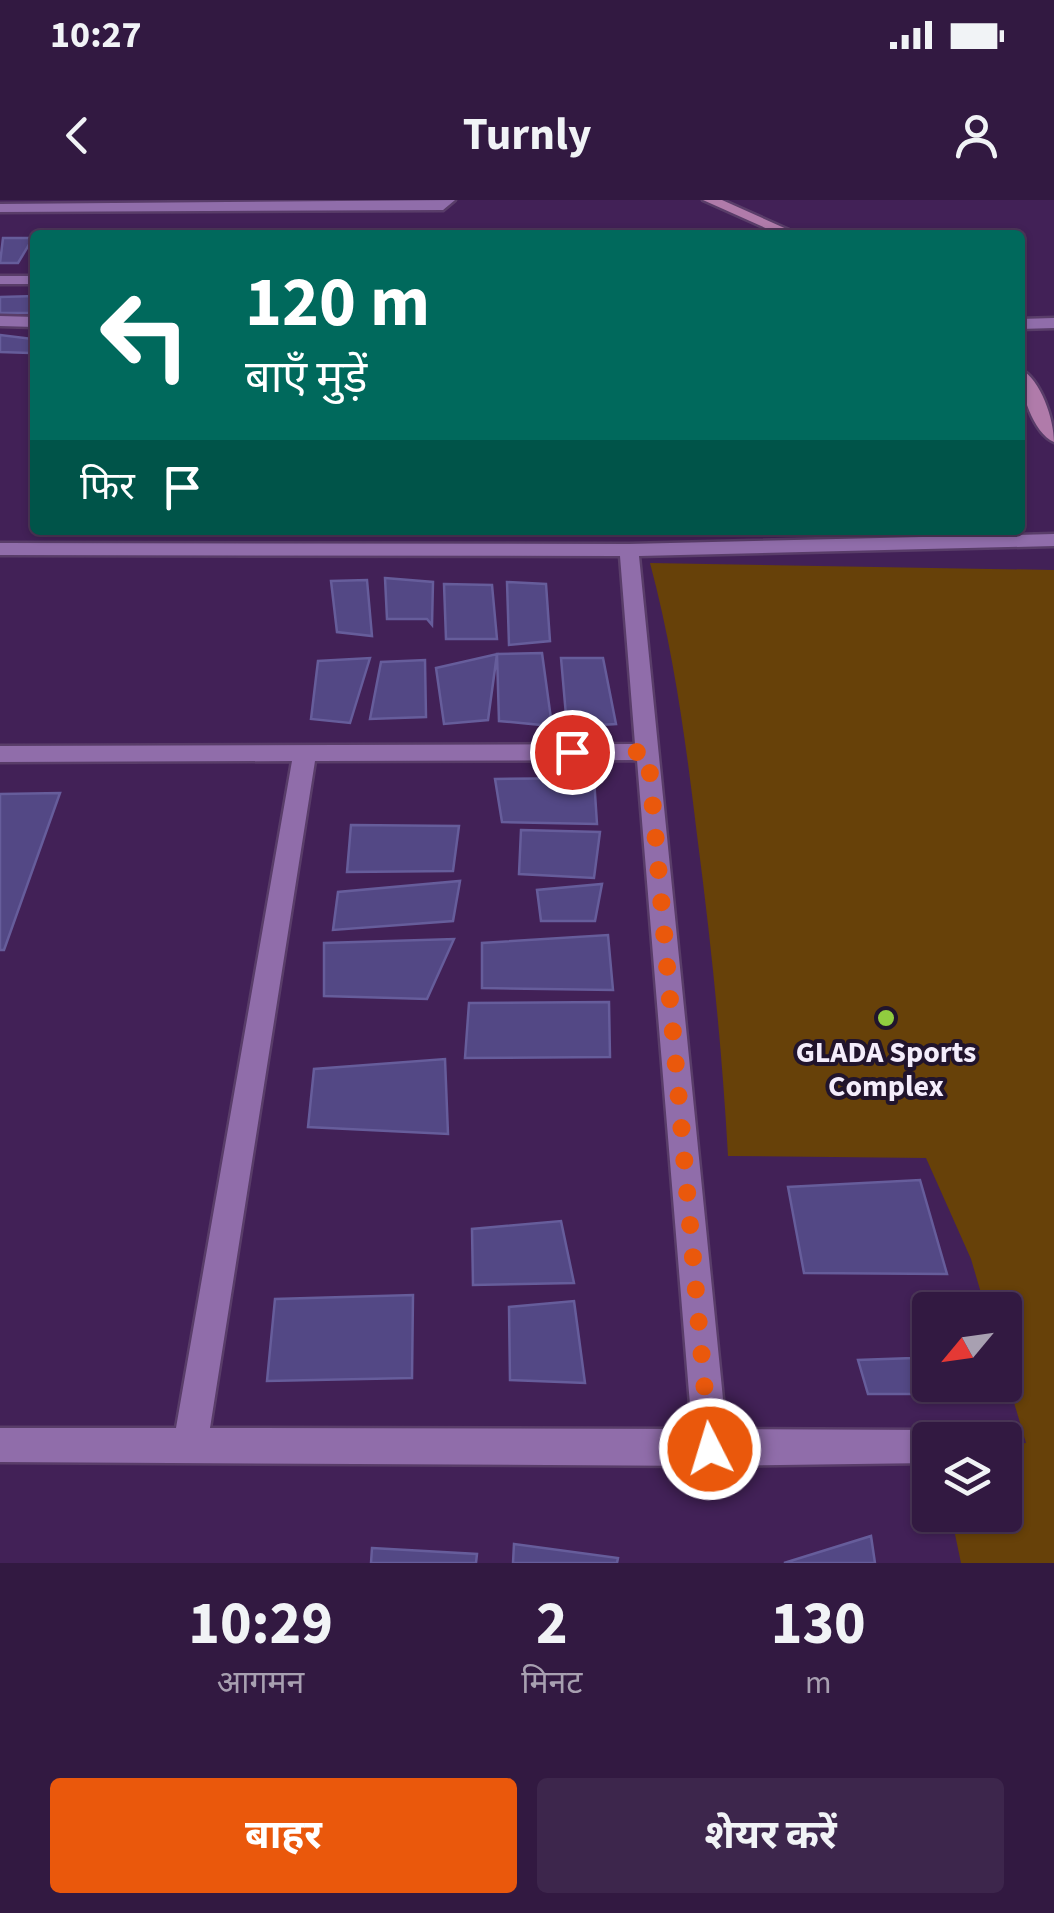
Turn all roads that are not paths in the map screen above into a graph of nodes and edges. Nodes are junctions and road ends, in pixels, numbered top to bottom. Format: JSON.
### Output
{"nodes":[{"id":1,"x":448,"y":200,"type":"edge"},
{"id":2,"x":710,"y":200,"type":"edge"},
{"id":3,"x":24,"y":204,"type":"edge"},
{"id":4,"x":132,"y":204,"type":"edge"},
{"id":5,"x":0,"y":208,"type":"edge"},
{"id":6,"x":781,"y":230,"type":"edge"},
{"id":7,"x":0,"y":280,"type":"edge"},
{"id":8,"x":30,"y":280,"type":"edge"},
{"id":9,"x":0,"y":321,"type":"edge"},
{"id":10,"x":30,"y":322,"type":"edge"},
{"id":11,"x":1054,"y":322,"type":"edge"},
{"id":12,"x":1025,"y":324,"type":"edge"},
{"id":13,"x":1025,"y":383,"type":"edge"},
{"id":14,"x":1054,"y":437,"type":"edge"},
{"id":15,"x":67,"y":540,"type":"edge"},
{"id":16,"x":1054,"y":540,"type":"edge"},
{"id":17,"x":0,"y":549,"type":"edge"},
{"id":18,"x":630,"y":550,"type":"junction"},
{"id":19,"x":305,"y":752,"type":"junction"},
{"id":20,"x":648,"y":752,"type":"junction"},
{"id":21,"x":0,"y":754,"type":"edge"},
{"id":22,"x":0,"y":1445,"type":"edge"},
{"id":23,"x":190,"y":1446,"type":"junction"},
{"id":24,"x":912,"y":1447,"type":"edge"},
{"id":25,"x":710,"y":1449,"type":"junction"}],
"edges":[{"from":1,"to":4,"type":"street"},
{"from":2,"to":6,"type":"street"},
{"from":3,"to":4,"type":"street"},
{"from":3,"to":5,"type":"street"},
{"from":7,"to":8,"type":"street"},
{"from":9,"to":10,"type":"street"},
{"from":11,"to":12,"type":"street"},
{"from":13,"to":14,"type":"street"},
{"from":15,"to":17,"type":"street"},
{"from":15,"to":18,"type":"street"},
{"from":16,"to":18,"type":"street"},
{"from":18,"to":20,"type":"street"},
{"from":19,"to":20,"type":"street"},
{"from":19,"to":21,"type":"street"},
{"from":19,"to":23,"type":"street"},
{"from":20,"to":25,"type":"street"},
{"from":22,"to":23,"type":"street"},
{"from":23,"to":25,"type":"street"},
{"from":24,"to":25,"type":"street"}]}
